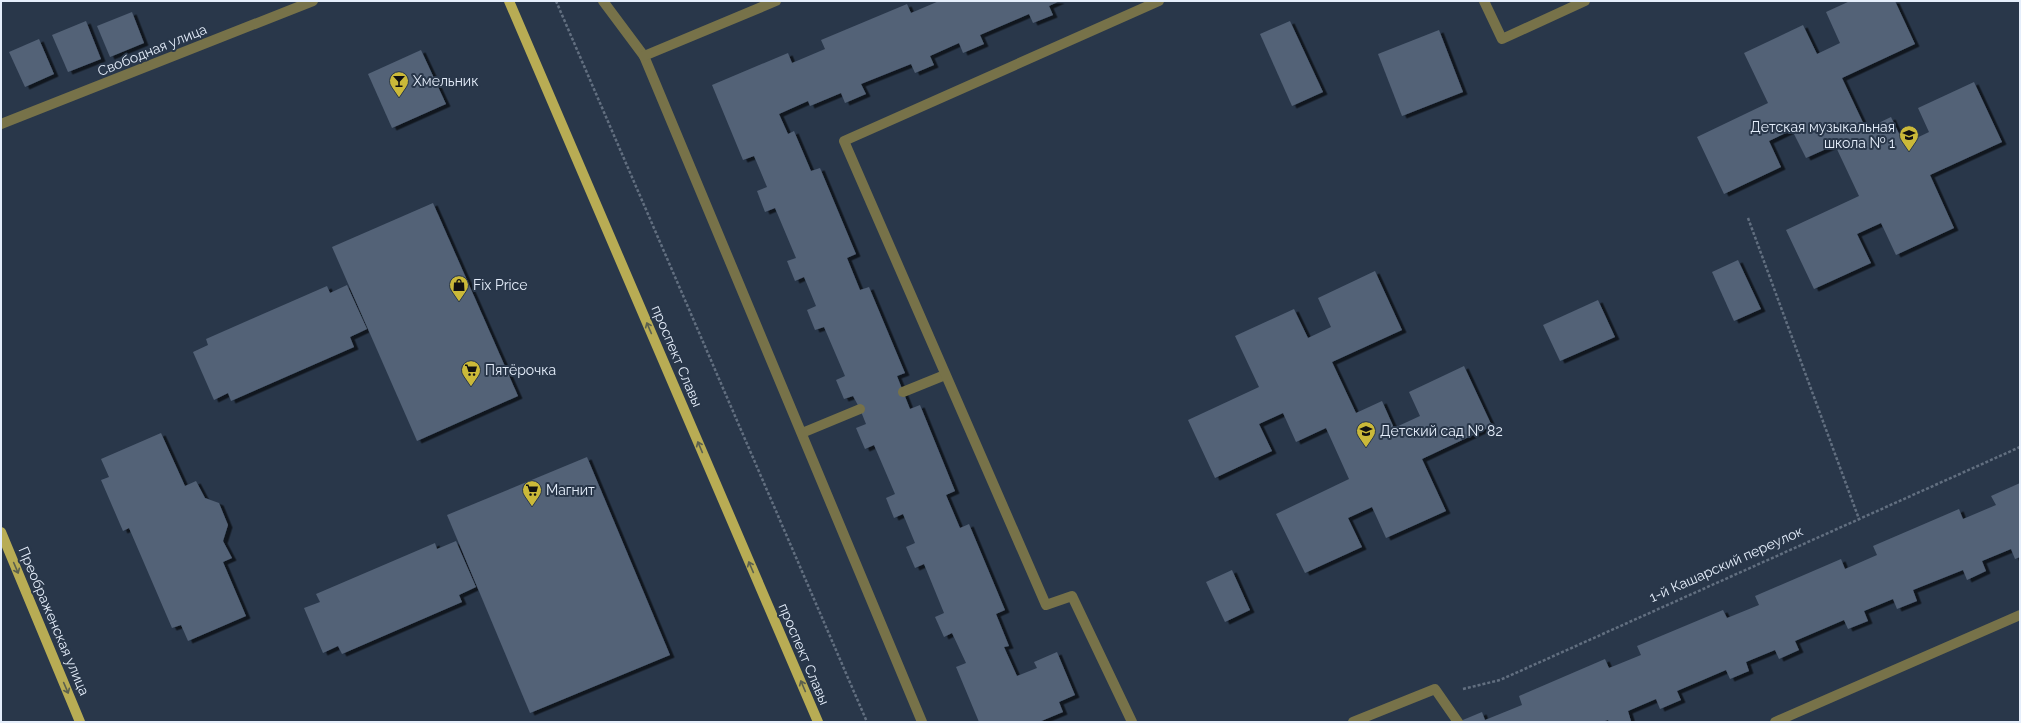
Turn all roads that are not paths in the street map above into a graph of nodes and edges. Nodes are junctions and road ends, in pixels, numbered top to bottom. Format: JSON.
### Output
{"nodes":[{"id":1,"x":313,"y":1,"type":"edge"},
{"id":2,"x":509,"y":1,"type":"edge"},
{"id":3,"x":603,"y":1,"type":"edge"},
{"id":4,"x":776,"y":1,"type":"edge"},
{"id":5,"x":1159,"y":1,"type":"edge"},
{"id":6,"x":1484,"y":1,"type":"edge"},
{"id":7,"x":1585,"y":1,"type":"edge"},
{"id":8,"x":644,"y":56,"type":"junction"},
{"id":9,"x":1,"y":124,"type":"edge"},
{"id":10,"x":946,"y":375,"type":"junction"},
{"id":11,"x":903,"y":392,"type":"dead end"},
{"id":12,"x":860,"y":409,"type":"dead end"},
{"id":13,"x":802,"y":433,"type":"junction"},
{"id":14,"x":1,"y":532,"type":"edge"},
{"id":15,"x":2020,"y":616,"type":"edge"},
{"id":16,"x":80,"y":722,"type":"edge"},
{"id":17,"x":818,"y":722,"type":"edge"},
{"id":18,"x":922,"y":722,"type":"edge"},
{"id":19,"x":1132,"y":722,"type":"edge"},
{"id":20,"x":1353,"y":722,"type":"edge"},
{"id":21,"x":1458,"y":722,"type":"edge"},
{"id":22,"x":1775,"y":722,"type":"edge"}],
"edges":[{"from":1,"to":9,"type":"street","name":"Свободная улица"},
{"from":17,"to":2,"type":"main road","name":"проспект Славы","one_way":true},
{"from":3,"to":8,"type":"street"},
{"from":4,"to":8,"type":"street"},
{"from":5,"to":10,"type":"street"},
{"from":6,"to":7,"type":"street"},
{"from":8,"to":13,"type":"street"},
{"from":10,"to":11,"type":"street"},
{"from":10,"to":19,"type":"street"},
{"from":12,"to":13,"type":"street"},
{"from":13,"to":18,"type":"street"},
{"from":14,"to":16,"type":"main road","name":"Преображенская улица","one_way":true},
{"from":15,"to":22,"type":"street"},
{"from":20,"to":21,"type":"street"}]}
